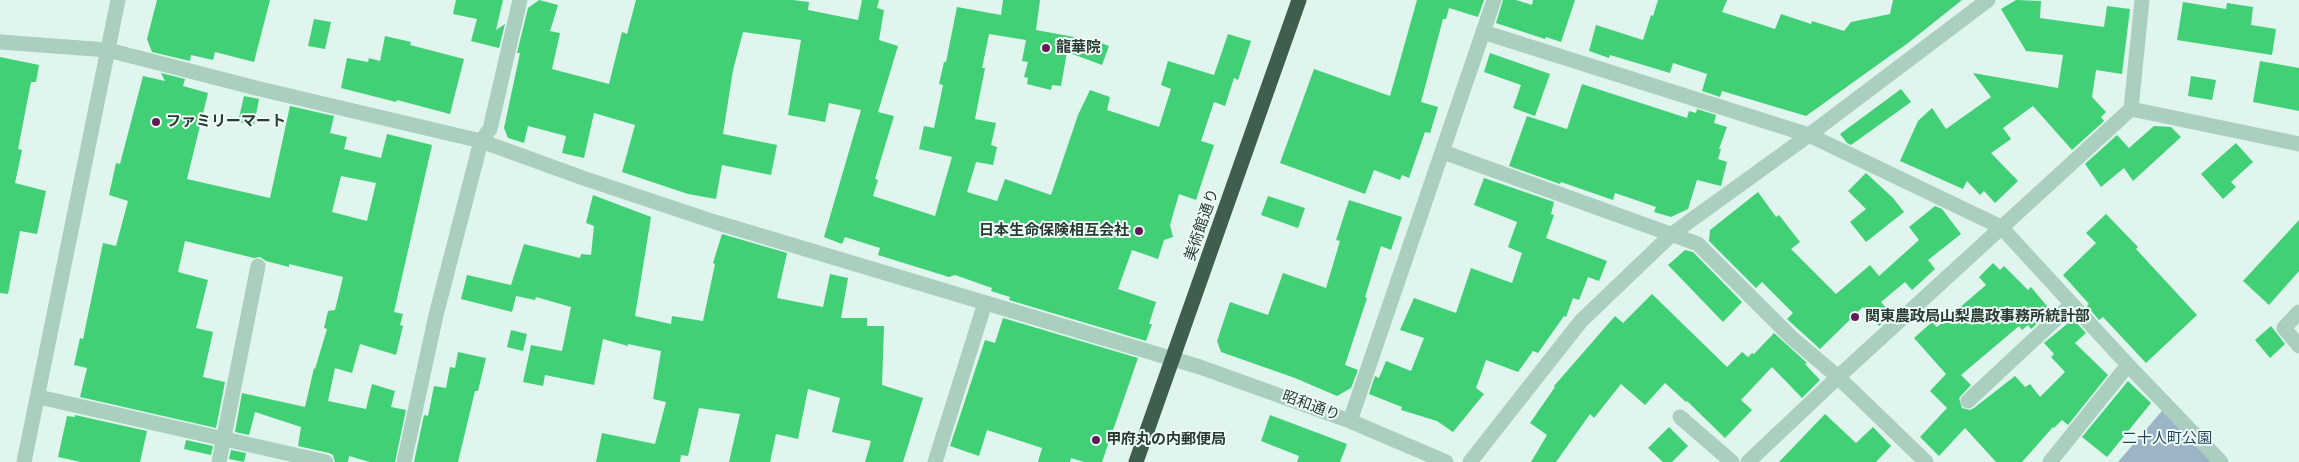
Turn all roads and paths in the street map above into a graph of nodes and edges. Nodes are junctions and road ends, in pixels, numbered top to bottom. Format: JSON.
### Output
{"nodes":[{"id":1,"x":118,"y":0,"type":"edge"},
{"id":2,"x":520,"y":0,"type":"edge"},
{"id":3,"x":1299,"y":0,"type":"edge"},
{"id":4,"x":1494,"y":0,"type":"edge"},
{"id":5,"x":1988,"y":0,"type":"edge"},
{"id":6,"x":2142,"y":0,"type":"edge"},
{"id":7,"x":1482,"y":32,"type":"junction"},
{"id":8,"x":0,"y":42,"type":"edge"},
{"id":9,"x":108,"y":50,"type":"junction"},
{"id":10,"x":2131,"y":109,"type":"junction"},
{"id":11,"x":1809,"y":135,"type":"junction"},
{"id":12,"x":481,"y":141,"type":"junction"},
{"id":13,"x":2299,"y":144,"type":"edge"},
{"id":14,"x":1443,"y":152,"type":"junction"},
{"id":15,"x":2001,"y":227,"type":"junction"},
{"id":16,"x":1672,"y":234,"type":"junction"},
{"id":17,"x":258,"y":266,"type":"dead end"},
{"id":18,"x":985,"y":303,"type":"junction"},
{"id":19,"x":2072,"y":304,"type":"junction"},
{"id":20,"x":2299,"y":312,"type":"edge"},
{"id":21,"x":2299,"y":346,"type":"edge"},
{"id":22,"x":1174,"y":358,"type":"junction"},
{"id":23,"x":2128,"y":365,"type":"junction"},
{"id":24,"x":1838,"y":377,"type":"junction"},
{"id":25,"x":39,"y":397,"type":"junction"},
{"id":26,"x":1968,"y":401,"type":"dead end"},
{"id":27,"x":1680,"y":417,"type":"dead end"},
{"id":28,"x":1350,"y":421,"type":"junction"},
{"id":29,"x":223,"y":439,"type":"junction"},
{"id":30,"x":1920,"y":460,"type":"edge"},
{"id":31,"x":24,"y":462,"type":"edge"},
{"id":32,"x":219,"y":462,"type":"edge"},
{"id":33,"x":326,"y":462,"type":"edge"},
{"id":34,"x":404,"y":462,"type":"edge"},
{"id":35,"x":935,"y":462,"type":"edge"},
{"id":36,"x":1136,"y":462,"type":"edge"},
{"id":37,"x":1446,"y":462,"type":"edge"},
{"id":38,"x":1470,"y":462,"type":"edge"},
{"id":39,"x":1732,"y":462,"type":"edge"},
{"id":40,"x":1748,"y":462,"type":"edge"},
{"id":41,"x":2050,"y":462,"type":"edge"},
{"id":42,"x":2222,"y":462,"type":"edge"}],
"edges":[{"from":1,"to":9,"type":"street"},
{"from":2,"to":12,"type":"street"},
{"from":3,"to":22,"type":"highway","name":"美術館通り"},
{"from":4,"to":7,"type":"street"},
{"from":5,"to":11,"type":"street"},
{"from":6,"to":10,"type":"street"},
{"from":7,"to":11,"type":"street"},
{"from":7,"to":14,"type":"street"},
{"from":8,"to":9,"type":"street","name":"昭和通り"},
{"from":9,"to":12,"type":"street","name":"昭和通り"},
{"from":9,"to":25,"type":"street"},
{"from":10,"to":13,"type":"street"},
{"from":10,"to":15,"type":"street"},
{"from":11,"to":15,"type":"street"},
{"from":11,"to":16,"type":"street"},
{"from":12,"to":18,"type":"street","name":"昭和通り"},
{"from":12,"to":34,"type":"street"},
{"from":14,"to":16,"type":"street"},
{"from":14,"to":28,"type":"street"},
{"from":15,"to":19,"type":"street"},
{"from":15,"to":24,"type":"street"},
{"from":16,"to":24,"type":"street"},
{"from":16,"to":38,"type":"street"},
{"from":17,"to":29,"type":"street"},
{"from":18,"to":22,"type":"street","name":"昭和通り"},
{"from":18,"to":35,"type":"street"},
{"from":19,"to":23,"type":"street"},
{"from":19,"to":26,"type":"street"},
{"from":20,"to":21,"type":"street"},
{"from":22,"to":28,"type":"street","name":"昭和通り"},
{"from":22,"to":36,"type":"highway","name":"美術館通り"},
{"from":23,"to":41,"type":"street"},
{"from":23,"to":42,"type":"street"},
{"from":24,"to":30,"type":"street"},
{"from":24,"to":40,"type":"street"},
{"from":25,"to":29,"type":"street"},
{"from":25,"to":31,"type":"street"},
{"from":27,"to":39,"type":"street"},
{"from":28,"to":37,"type":"street","name":"昭和通り"},
{"from":29,"to":32,"type":"street"},
{"from":29,"to":33,"type":"street"}]}
